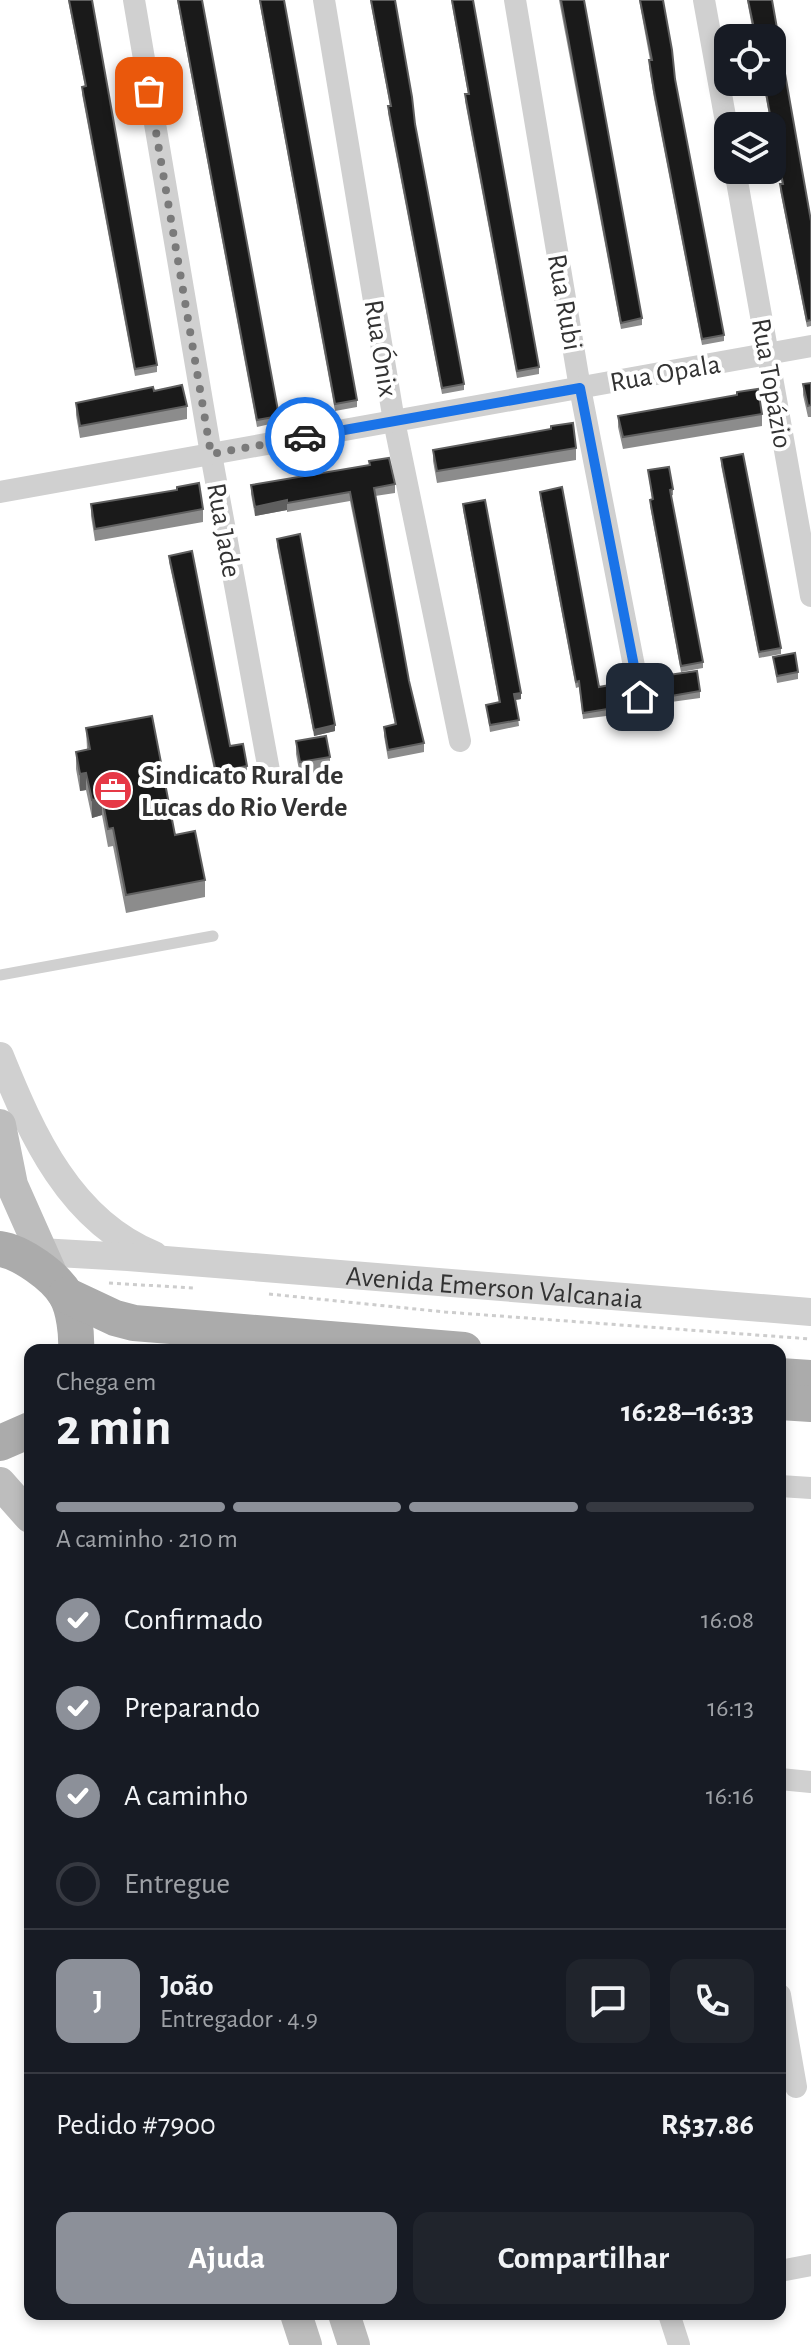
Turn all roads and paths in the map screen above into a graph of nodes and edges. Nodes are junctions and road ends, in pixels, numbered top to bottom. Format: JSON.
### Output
{"nodes":[{"id":1,"x":134,"y":0,"type":"edge"},
{"id":2,"x":324,"y":0,"type":"edge"},
{"id":3,"x":515,"y":0,"type":"edge"},
{"id":4,"x":704,"y":0,"type":"edge"},
{"id":5,"x":724,"y":112,"type":"edge"},
{"id":6,"x":738,"y":184,"type":"edge"},
{"id":7,"x":811,"y":346,"type":"edge"},
{"id":8,"x":768,"y":354,"type":"junction"},
{"id":9,"x":580,"y":388,"type":"junction"},
{"id":10,"x":394,"y":421,"type":"junction"},
{"id":11,"x":211,"y":454,"type":"junction"},
{"id":12,"x":0,"y":492,"type":"edge"},
{"id":13,"x":811,"y":596,"type":"edge"},
{"id":14,"x":640,"y":697,"type":"dead end"},
{"id":15,"x":460,"y":741,"type":"dead end"},
{"id":16,"x":270,"y":776,"type":"dead end"},
{"id":17,"x":213,"y":936,"type":"dead end"},
{"id":18,"x":0,"y":975,"type":"edge"},
{"id":19,"x":0,"y":1056,"type":"edge"},
{"id":20,"x":0,"y":1125,"type":"edge"},
{"id":21,"x":17,"y":1250,"type":"edge"},
{"id":22,"x":178,"y":1262,"type":"junction"},
{"id":23,"x":73,"y":1287,"type":"junction"},
{"id":24,"x":199,"y":1288,"type":"dead end"},
{"id":25,"x":259,"y":1293,"type":"dead end"},
{"id":26,"x":811,"y":1312,"type":"edge"},
{"id":27,"x":811,"y":1339,"type":"edge"},
{"id":28,"x":76,"y":1344,"type":"edge"},
{"id":29,"x":391,"y":1344,"type":"edge"},
{"id":30,"x":786,"y":1376,"type":"edge"},
{"id":31,"x":811,"y":1378,"type":"edge"},
{"id":32,"x":786,"y":1402,"type":"edge"},
{"id":33,"x":811,"y":1404,"type":"edge"},
{"id":34,"x":0,"y":1483,"type":"edge"},
{"id":35,"x":786,"y":1486,"type":"edge"},
{"id":36,"x":811,"y":1488,"type":"edge"},
{"id":37,"x":24,"y":1510,"type":"edge"},
{"id":38,"x":786,"y":1780,"type":"edge"},
{"id":39,"x":811,"y":1782,"type":"edge"},
{"id":40,"x":786,"y":2030,"type":"edge"},
{"id":41,"x":796,"y":2087,"type":"edge"},
{"id":42,"x":811,"y":2265,"type":"edge"},
{"id":43,"x":786,"y":2270,"type":"edge"},
{"id":44,"x":298,"y":2320,"type":"edge"},
{"id":45,"x":346,"y":2320,"type":"edge"},
{"id":46,"x":669,"y":2320,"type":"edge"},
{"id":47,"x":671,"y":2343,"type":"edge"},
{"id":48,"x":306,"y":2345,"type":"edge"},
{"id":49,"x":354,"y":2345,"type":"edge"}],
"edges":[{"from":1,"to":11,"type":"street","name":"Rua Jade"},
{"from":2,"to":10,"type":"street","name":"Rua Ónix"},
{"from":3,"to":9,"type":"street","name":"Rua Rubi"},
{"from":4,"to":5,"type":"street"},
{"from":6,"to":8,"type":"street","name":"Rua Topázio"},
{"from":7,"to":8,"type":"street","name":"Rua Opala"},
{"from":8,"to":9,"type":"street","name":"Rua Opala"},
{"from":8,"to":13,"type":"street","name":"Rua Topázio"},
{"from":9,"to":10,"type":"street","name":"Rua Opala"},
{"from":9,"to":14,"type":"street","name":"Rua Rubi"},
{"from":10,"to":11,"type":"street","name":"Rua Opala"},
{"from":10,"to":15,"type":"street","name":"Rua Ónix"},
{"from":11,"to":12,"type":"street","name":"Rua Opala"},
{"from":11,"to":16,"type":"street","name":"Rua Jade"},
{"from":17,"to":18,"type":"lane"},
{"from":19,"to":22,"type":"street"},
{"from":20,"to":21,"type":"main road"},
{"from":21,"to":22,"type":"street","name":"Avenida Emerson Valcanaia"},
{"from":21,"to":23,"type":"main road"},
{"from":22,"to":26,"type":"street","name":"Avenida Emerson Valcanaia"},
{"from":23,"to":24,"type":"path"},
{"from":23,"to":28,"type":"main road"},
{"from":23,"to":29,"type":"main road"},
{"from":25,"to":27,"type":"path"},
{"from":30,"to":31,"type":"main road"},
{"from":32,"to":33,"type":"main road"},
{"from":34,"to":37,"type":"main road"},
{"from":35,"to":36,"type":"street"},
{"from":38,"to":39,"type":"street"},
{"from":40,"to":41,"type":"street"},
{"from":42,"to":43,"type":"street"},
{"from":44,"to":48,"type":"main road"},
{"from":45,"to":49,"type":"main road"},
{"from":46,"to":47,"type":"street"}]}
